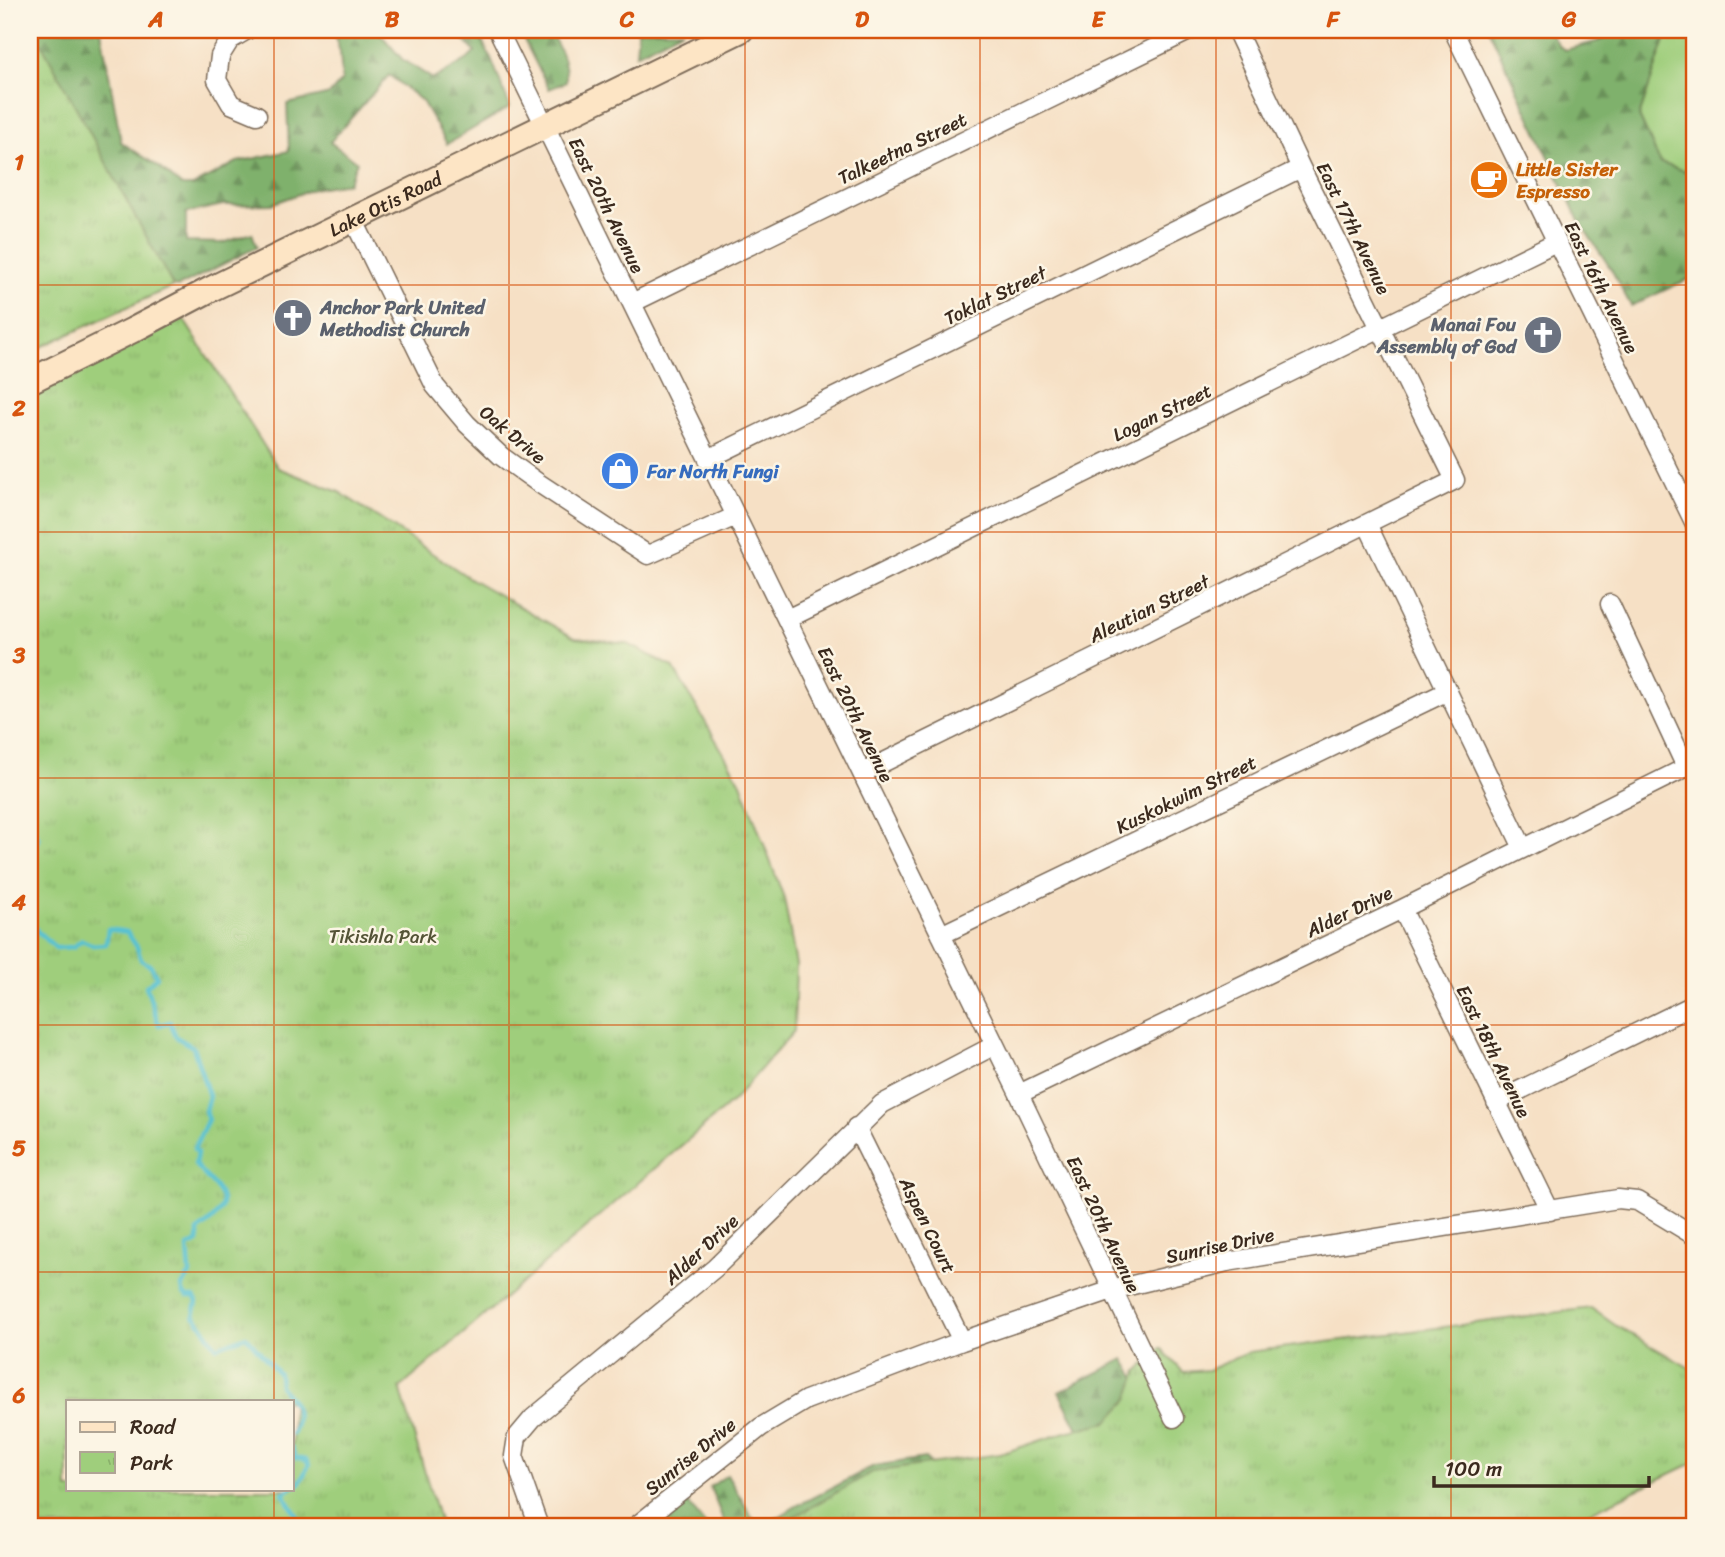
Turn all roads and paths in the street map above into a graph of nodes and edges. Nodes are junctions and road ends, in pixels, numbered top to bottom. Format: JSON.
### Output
{"nodes":[{"id":1,"x":247,"y":30,"type":"edge"},
{"id":2,"x":498,"y":30,"type":"edge"},
{"id":3,"x":741,"y":30,"type":"edge"},
{"id":4,"x":1191,"y":30,"type":"edge"},
{"id":5,"x":1236,"y":30,"type":"edge"},
{"id":6,"x":1453,"y":30,"type":"edge"},
{"id":7,"x":257,"y":115,"type":"dead end"},
{"id":8,"x":545,"y":125,"type":"junction"},
{"id":9,"x":1301,"y":168,"type":"junction"},
{"id":10,"x":353,"y":219,"type":"junction"},
{"id":11,"x":1556,"y":242,"type":"junction"},
{"id":12,"x":632,"y":303,"type":"junction"},
{"id":13,"x":1380,"y":328,"type":"junction"},
{"id":14,"x":30,"y":381,"type":"edge"},
{"id":15,"x":708,"y":459,"type":"junction"},
{"id":16,"x":1455,"y":480,"type":"joint"},
{"id":17,"x":736,"y":516,"type":"junction"},
{"id":18,"x":1367,"y":524,"type":"junction"},
{"id":19,"x":1695,"y":524,"type":"edge"},
{"id":20,"x":1610,"y":604,"type":"dead end"},
{"id":21,"x":787,"y":619,"type":"junction"},
{"id":22,"x":1448,"y":691,"type":"junction"},
{"id":23,"x":1691,"y":765,"type":"edge"},
{"id":24,"x":862,"y":773,"type":"junction"},
{"id":25,"x":1524,"y":848,"type":"junction"},
{"id":26,"x":1402,"y":909,"type":"junction"},
{"id":27,"x":941,"y":935,"type":"junction"},
{"id":28,"x":1695,"y":1004,"type":"edge"},
{"id":29,"x":995,"y":1045,"type":"junction"},
{"id":30,"x":1019,"y":1094,"type":"junction"},
{"id":31,"x":1496,"y":1102,"type":"junction"},
{"id":32,"x":856,"y":1127,"type":"junction"},
{"id":33,"x":1550,"y":1211,"type":"junction"},
{"id":34,"x":1695,"y":1236,"type":"edge"},
{"id":35,"x":1112,"y":1290,"type":"junction"},
{"id":36,"x":962,"y":1341,"type":"junction"},
{"id":37,"x":1174,"y":1418,"type":"dead end"},
{"id":38,"x":539,"y":1527,"type":"edge"},
{"id":39,"x":635,"y":1527,"type":"edge"}],
"edges":[{"from":1,"to":7,"type":"street"},
{"from":2,"to":8,"type":"street","name":"East 20th Avenue"},
{"from":3,"to":8,"type":"main road","name":"Lake Otis Road"},
{"from":4,"to":12,"type":"street","name":"Talkeetna Street"},
{"from":5,"to":9,"type":"street","name":"East 17th Avenue"},
{"from":6,"to":11,"type":"street","name":"East 16th Avenue"},
{"from":8,"to":10,"type":"main road","name":"Lake Otis Road"},
{"from":8,"to":12,"type":"street","name":"East 20th Avenue"},
{"from":9,"to":13,"type":"street","name":"East 17th Avenue"},
{"from":9,"to":15,"type":"street","name":"Toklat Street"},
{"from":10,"to":14,"type":"main road","name":"Lake Otis Road"},
{"from":10,"to":17,"type":"street","name":"Oak Drive"},
{"from":11,"to":13,"type":"street","name":"Logan Street"},
{"from":11,"to":19,"type":"street","name":"East 16th Avenue"},
{"from":12,"to":15,"type":"street","name":"East 20th Avenue"},
{"from":13,"to":16,"type":"street","name":"East 17th Avenue"},
{"from":13,"to":21,"type":"street","name":"Logan Street"},
{"from":15,"to":17,"type":"street","name":"East 20th Avenue"},
{"from":16,"to":18,"type":"street","name":"Aleutian Street"},
{"from":17,"to":21,"type":"street","name":"East 20th Avenue"},
{"from":18,"to":22,"type":"street"},
{"from":18,"to":24,"type":"street","name":"Aleutian Street"},
{"from":20,"to":23,"type":"street"},
{"from":21,"to":24,"type":"street","name":"East 20th Avenue"},
{"from":22,"to":25,"type":"street"},
{"from":22,"to":27,"type":"street","name":"Kuskokwim Street"},
{"from":23,"to":25,"type":"street","name":"Alder Drive"},
{"from":24,"to":27,"type":"street","name":"East 20th Avenue"},
{"from":25,"to":26,"type":"street","name":"Alder Drive"},
{"from":26,"to":30,"type":"street","name":"Alder Drive"},
{"from":26,"to":31,"type":"street","name":"East 18th Avenue"},
{"from":27,"to":29,"type":"street","name":"East 20th Avenue"},
{"from":28,"to":31,"type":"street"},
{"from":29,"to":30,"type":"street","name":"East 20th Avenue"},
{"from":29,"to":32,"type":"street","name":"Alder Drive"},
{"from":30,"to":35,"type":"street","name":"East 20th Avenue"},
{"from":31,"to":33,"type":"street","name":"East 18th Avenue"},
{"from":32,"to":36,"type":"street","name":"Aspen Court"},
{"from":32,"to":38,"type":"street","name":"Alder Drive"},
{"from":33,"to":34,"type":"street","name":"Sunrise Drive"},
{"from":33,"to":35,"type":"street","name":"Sunrise Drive"},
{"from":35,"to":36,"type":"street","name":"Sunrise Drive"},
{"from":35,"to":37,"type":"street","name":"East 20th Avenue"},
{"from":36,"to":39,"type":"street","name":"Sunrise Drive"}]}
